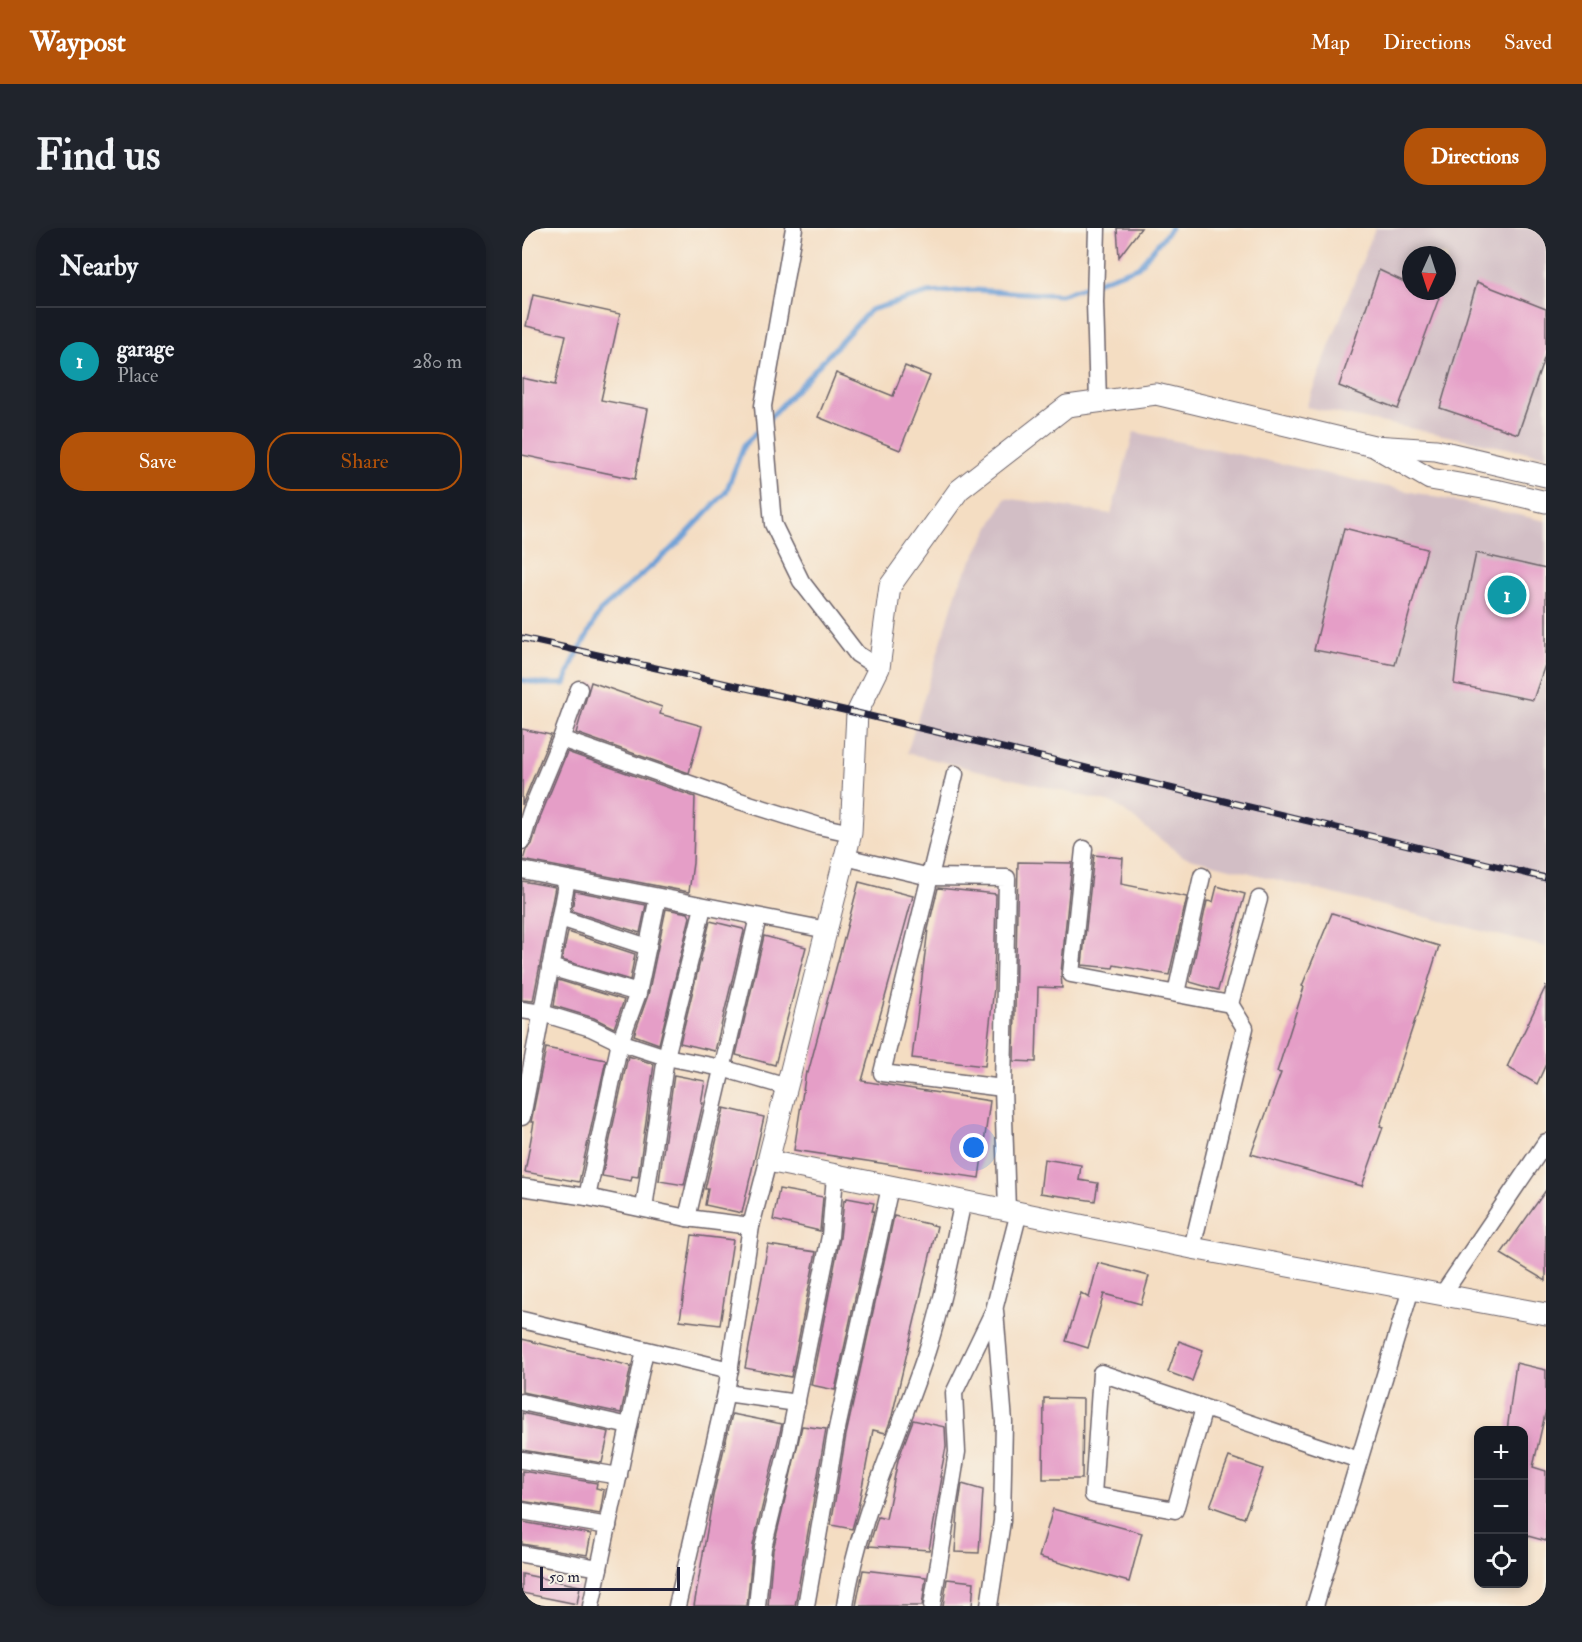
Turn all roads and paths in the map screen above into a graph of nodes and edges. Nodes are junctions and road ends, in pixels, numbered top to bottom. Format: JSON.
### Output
{"nodes":[{"id":1,"x":794,"y":228,"type":"edge"},
{"id":2,"x":1097,"y":228,"type":"edge"},
{"id":3,"x":1098,"y":402,"type":"junction"},
{"id":4,"x":1374,"y":446,"type":"junction"},
{"id":5,"x":1546,"y":476,"type":"edge"},
{"id":6,"x":1546,"y":502,"type":"edge"},
{"id":7,"x":879,"y":668,"type":"junction"},
{"id":8,"x":579,"y":689,"type":"dead end"},
{"id":9,"x":561,"y":739,"type":"junction"},
{"id":10,"x":956,"y":774,"type":"dead end"},
{"id":11,"x":850,"y":833,"type":"junction"},
{"id":12,"x":522,"y":841,"type":"edge"},
{"id":13,"x":1084,"y":849,"type":"dead end"},
{"id":14,"x":845,"y":857,"type":"junction"},
{"id":15,"x":522,"y":870,"type":"edge"},
{"id":16,"x":1202,"y":876,"type":"dead end"},
{"id":17,"x":930,"y":877,"type":"junction"},
{"id":18,"x":567,"y":879,"type":"junction"},
{"id":19,"x":658,"y":897,"type":"junction"},
{"id":20,"x":1259,"y":899,"type":"dead end"},
{"id":21,"x":703,"y":907,"type":"junction"},
{"id":22,"x":758,"y":917,"type":"junction"},
{"id":23,"x":560,"y":918,"type":"junction"},
{"id":24,"x":827,"y":930,"type":"junction"},
{"id":25,"x":648,"y":947,"type":"junction"},
{"id":26,"x":550,"y":967,"type":"junction"},
{"id":27,"x":638,"y":993,"type":"junction"},
{"id":28,"x":1176,"y":993,"type":"junction"},
{"id":29,"x":1230,"y":1004,"type":"junction"},
{"id":30,"x":522,"y":1010,"type":"edge"},
{"id":31,"x":542,"y":1013,"type":"junction"},
{"id":32,"x":620,"y":1042,"type":"junction"},
{"id":33,"x":666,"y":1057,"type":"junction"},
{"id":34,"x":722,"y":1068,"type":"junction"},
{"id":35,"x":787,"y":1087,"type":"junction"},
{"id":36,"x":1003,"y":1088,"type":"junction"},
{"id":37,"x":522,"y":1117,"type":"edge"},
{"id":38,"x":1546,"y":1142,"type":"edge"},
{"id":39,"x":768,"y":1161,"type":"junction"},
{"id":40,"x":836,"y":1176,"type":"junction"},
{"id":41,"x":522,"y":1187,"type":"edge"},
{"id":42,"x":890,"y":1187,"type":"junction"},
{"id":43,"x":587,"y":1197,"type":"junction"},
{"id":44,"x":963,"y":1201,"type":"junction"},
{"id":45,"x":644,"y":1208,"type":"junction"},
{"id":46,"x":1013,"y":1211,"type":"junction"},
{"id":47,"x":687,"y":1218,"type":"junction"},
{"id":48,"x":751,"y":1226,"type":"junction"},
{"id":49,"x":1192,"y":1248,"type":"junction"},
{"id":50,"x":1411,"y":1289,"type":"junction"},
{"id":51,"x":1442,"y":1294,"type":"junction"},
{"id":52,"x":994,"y":1310,"type":"junction"},
{"id":53,"x":1546,"y":1314,"type":"edge"},
{"id":54,"x":522,"y":1320,"type":"edge"},
{"id":55,"x":645,"y":1350,"type":"junction"},
{"id":56,"x":730,"y":1370,"type":"junction"},
{"id":57,"x":726,"y":1393,"type":"junction"},
{"id":58,"x":522,"y":1402,"type":"edge"},
{"id":59,"x":797,"y":1403,"type":"junction"},
{"id":60,"x":1204,"y":1408,"type":"junction"},
{"id":61,"x":629,"y":1426,"type":"junction"},
{"id":62,"x":522,"y":1460,"type":"edge"},
{"id":63,"x":1359,"y":1460,"type":"junction"},
{"id":64,"x":619,"y":1476,"type":"junction"},
{"id":65,"x":522,"y":1511,"type":"edge"},
{"id":66,"x":608,"y":1526,"type":"junction"},
{"id":67,"x":522,"y":1554,"type":"edge"},
{"id":68,"x":599,"y":1568,"type":"junction"},
{"id":69,"x":591,"y":1606,"type":"edge"},
{"id":70,"x":677,"y":1606,"type":"edge"},
{"id":71,"x":757,"y":1606,"type":"edge"},
{"id":72,"x":806,"y":1606,"type":"edge"},
{"id":73,"x":845,"y":1606,"type":"edge"},
{"id":74,"x":932,"y":1606,"type":"edge"},
{"id":75,"x":988,"y":1606,"type":"edge"},
{"id":76,"x":1315,"y":1606,"type":"edge"}],
"edges":[{"from":1,"to":7,"type":"street"},
{"from":2,"to":3,"type":"street"},
{"from":3,"to":4,"type":"street"},
{"from":3,"to":7,"type":"street"},
{"from":4,"to":5,"type":"street"},
{"from":4,"to":6,"type":"street"},
{"from":7,"to":11,"type":"street"},
{"from":8,"to":9,"type":"street"},
{"from":9,"to":11,"type":"street"},
{"from":9,"to":12,"type":"street"},
{"from":10,"to":17,"type":"street"},
{"from":11,"to":14,"type":"street"},
{"from":13,"to":28,"type":"street"},
{"from":14,"to":17,"type":"street"},
{"from":14,"to":24,"type":"street"},
{"from":15,"to":18,"type":"street"},
{"from":16,"to":28,"type":"street"},
{"from":17,"to":36,"type":"street"},
{"from":17,"to":36,"type":"street"},
{"from":18,"to":19,"type":"street"},
{"from":18,"to":23,"type":"street"},
{"from":19,"to":21,"type":"street"},
{"from":19,"to":25,"type":"street"},
{"from":20,"to":29,"type":"street"},
{"from":21,"to":22,"type":"street"},
{"from":21,"to":33,"type":"street"},
{"from":22,"to":24,"type":"street"},
{"from":22,"to":34,"type":"street"},
{"from":23,"to":25,"type":"street"},
{"from":23,"to":26,"type":"street"},
{"from":24,"to":35,"type":"street"},
{"from":25,"to":27,"type":"street"},
{"from":26,"to":27,"type":"street"},
{"from":26,"to":31,"type":"street"},
{"from":27,"to":32,"type":"street"},
{"from":28,"to":29,"type":"street"},
{"from":29,"to":49,"type":"street"},
{"from":30,"to":31,"type":"street"},
{"from":31,"to":32,"type":"street"},
{"from":31,"to":37,"type":"street"},
{"from":32,"to":33,"type":"street"},
{"from":32,"to":43,"type":"street"},
{"from":33,"to":34,"type":"street"},
{"from":33,"to":45,"type":"street"},
{"from":34,"to":35,"type":"street"},
{"from":34,"to":47,"type":"street"},
{"from":35,"to":39,"type":"street"},
{"from":36,"to":46,"type":"street"},
{"from":38,"to":51,"type":"street"},
{"from":39,"to":40,"type":"street"},
{"from":39,"to":48,"type":"street"},
{"from":40,"to":42,"type":"street"},
{"from":40,"to":59,"type":"street"},
{"from":41,"to":43,"type":"street"},
{"from":42,"to":44,"type":"street"},
{"from":42,"to":72,"type":"street"},
{"from":43,"to":45,"type":"street"},
{"from":44,"to":46,"type":"street"},
{"from":44,"to":73,"type":"street"},
{"from":45,"to":47,"type":"street"},
{"from":46,"to":49,"type":"street"},
{"from":46,"to":52,"type":"street"},
{"from":47,"to":48,"type":"street"},
{"from":48,"to":56,"type":"street"},
{"from":49,"to":50,"type":"street"},
{"from":50,"to":51,"type":"street"},
{"from":50,"to":63,"type":"street"},
{"from":51,"to":53,"type":"street"},
{"from":52,"to":74,"type":"street"},
{"from":52,"to":75,"type":"street"},
{"from":54,"to":55,"type":"street"},
{"from":55,"to":56,"type":"street"},
{"from":55,"to":61,"type":"street"},
{"from":56,"to":57,"type":"street"},
{"from":57,"to":59,"type":"street"},
{"from":57,"to":70,"type":"street"},
{"from":58,"to":61,"type":"street"},
{"from":59,"to":71,"type":"street"},
{"from":60,"to":60,"type":"street"},
{"from":60,"to":63,"type":"street"},
{"from":61,"to":64,"type":"street"},
{"from":62,"to":64,"type":"street"},
{"from":63,"to":76,"type":"street"},
{"from":64,"to":66,"type":"street"},
{"from":65,"to":66,"type":"street"},
{"from":66,"to":68,"type":"street"},
{"from":67,"to":68,"type":"street"},
{"from":68,"to":69,"type":"street"}]}
